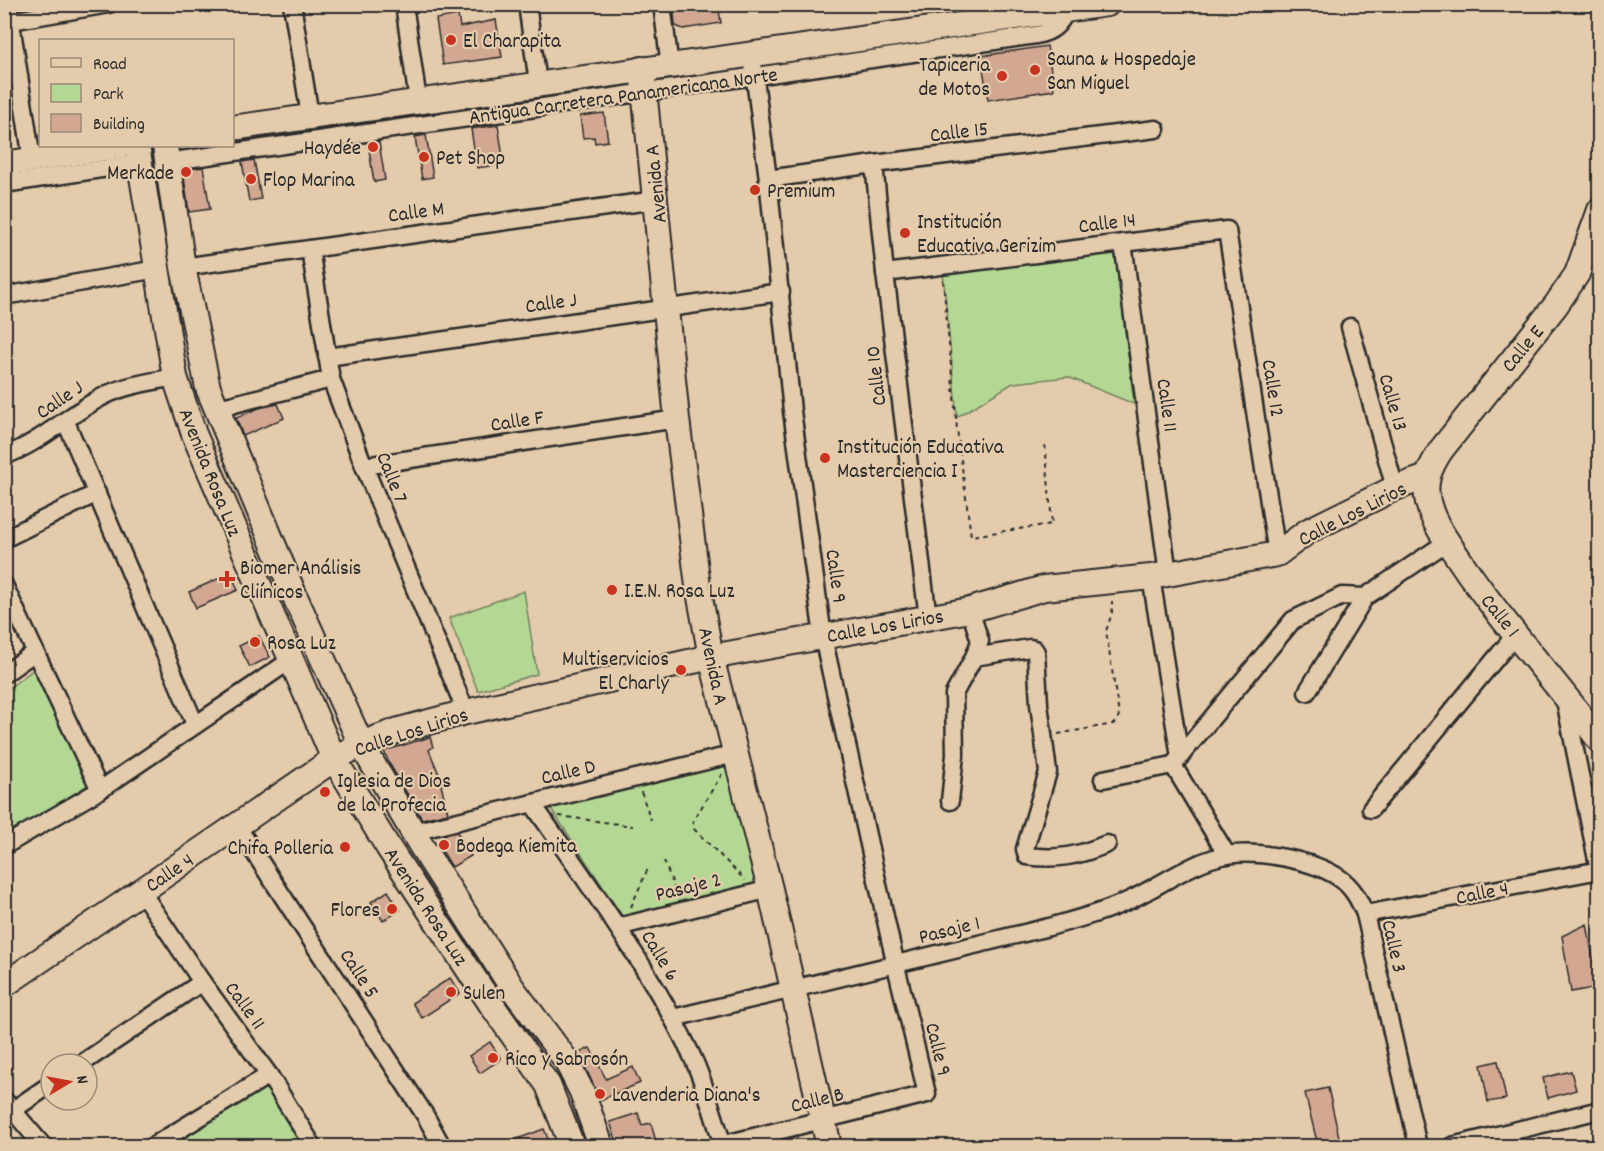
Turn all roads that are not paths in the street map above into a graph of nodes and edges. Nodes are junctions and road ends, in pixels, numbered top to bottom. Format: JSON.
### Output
{"nodes":[{"id":1,"x":109,"y":4,"type":"edge"},
{"id":2,"x":292,"y":4,"type":"edge"},
{"id":3,"x":404,"y":4,"type":"edge"},
{"id":4,"x":527,"y":4,"type":"edge"},
{"id":5,"x":662,"y":4,"type":"edge"},
{"id":6,"x":1107,"y":4,"type":"edge"},
{"id":7,"x":9,"y":13,"type":"edge"},
{"id":8,"x":754,"y":66,"type":"junction"},
{"id":9,"x":670,"y":67,"type":"junction"},
{"id":10,"x":644,"y":80,"type":"junction"},
{"id":11,"x":538,"y":83,"type":"junction"},
{"id":12,"x":418,"y":101,"type":"junction"},
{"id":13,"x":310,"y":116,"type":"junction"},
{"id":14,"x":234,"y":128,"type":"edge"},
{"id":15,"x":1156,"y":129,"type":"dead end"},
{"id":16,"x":234,"y":143,"type":"edge"},
{"id":17,"x":113,"y":147,"type":"edge"},
{"id":18,"x":211,"y":147,"type":"edge"},
{"id":19,"x":139,"y":154,"type":"edge"},
{"id":20,"x":166,"y":154,"type":"edge"},
{"id":21,"x":32,"y":160,"type":"junction"},
{"id":22,"x":4,"y":164,"type":"edge"},
{"id":23,"x":874,"y":164,"type":"junction"},
{"id":24,"x":768,"y":179,"type":"junction"},
{"id":25,"x":4,"y":184,"type":"edge"},
{"id":26,"x":656,"y":200,"type":"junction"},
{"id":27,"x":1599,"y":210,"type":"edge"},
{"id":28,"x":1227,"y":230,"type":"joint"},
{"id":29,"x":1123,"y":243,"type":"junction"},
{"id":30,"x":310,"y":249,"type":"junction"},
{"id":31,"x":183,"y":267,"type":"junction"},
{"id":32,"x":157,"y":268,"type":"junction"},
{"id":33,"x":885,"y":273,"type":"junction"},
{"id":34,"x":781,"y":292,"type":"junction"},
{"id":35,"x":4,"y":296,"type":"edge"},
{"id":36,"x":667,"y":308,"type":"junction"},
{"id":37,"x":1350,"y":327,"type":"dead end"},
{"id":38,"x":327,"y":357,"type":"junction"},
{"id":39,"x":175,"y":377,"type":"junction"},
{"id":40,"x":331,"y":379,"type":"junction"},
{"id":41,"x":215,"y":409,"type":"junction"},
{"id":42,"x":677,"y":419,"type":"junction"},
{"id":43,"x":66,"y":422,"type":"junction"},
{"id":44,"x":4,"y":456,"type":"edge"},
{"id":45,"x":364,"y":466,"type":"junction"},
{"id":46,"x":1427,"y":477,"type":"junction"},
{"id":47,"x":1395,"y":488,"type":"junction"},
{"id":48,"x":97,"y":493,"type":"junction"},
{"id":49,"x":4,"y":539,"type":"edge"},
{"id":50,"x":1448,"y":542,"type":"junction"},
{"id":51,"x":1277,"y":554,"type":"junction"},
{"id":52,"x":1159,"y":575,"type":"junction"},
{"id":53,"x":4,"y":585,"type":"edge"},
{"id":54,"x":1365,"y":597,"type":"junction"},
{"id":55,"x":970,"y":610,"type":"junction"},
{"id":56,"x":928,"y":618,"type":"junction"},
{"id":57,"x":1516,"y":634,"type":"junction"},
{"id":58,"x":823,"y":637,"type":"junction"},
{"id":59,"x":34,"y":652,"type":"junction"},
{"id":60,"x":711,"y":657,"type":"junction"},
{"id":61,"x":974,"y":657,"type":"junction"},
{"id":62,"x":291,"y":660,"type":"junction"},
{"id":63,"x":4,"y":674,"type":"edge"},
{"id":64,"x":1307,"y":692,"type":"dead end"},
{"id":65,"x":1563,"y":692,"type":"junction"},
{"id":66,"x":466,"y":712,"type":"junction"},
{"id":67,"x":195,"y":724,"type":"junction"},
{"id":68,"x":1599,"y":741,"type":"edge"},
{"id":69,"x":361,"y":744,"type":"junction"},
{"id":70,"x":735,"y":754,"type":"junction"},
{"id":71,"x":334,"y":759,"type":"junction"},
{"id":72,"x":1177,"y":761,"type":"junction"},
{"id":73,"x":1103,"y":779,"type":"dead end"},
{"id":74,"x":100,"y":790,"type":"junction"},
{"id":75,"x":950,"y":801,"type":"dead end"},
{"id":76,"x":535,"y":808,"type":"junction"},
{"id":77,"x":1371,"y":809,"type":"dead end"},
{"id":78,"x":237,"y":826,"type":"junction"},
{"id":79,"x":413,"y":832,"type":"junction"},
{"id":80,"x":1107,"y":844,"type":"dead end"},
{"id":81,"x":4,"y":846,"type":"edge"},
{"id":82,"x":1227,"y":855,"type":"junction"},
{"id":83,"x":1599,"y":872,"type":"edge"},
{"id":84,"x":141,"y":891,"type":"junction"},
{"id":85,"x":763,"y":891,"type":"junction"},
{"id":86,"x":1365,"y":914,"type":"junction"},
{"id":87,"x":620,"y":926,"type":"junction"},
{"id":88,"x":896,"y":966,"type":"junction"},
{"id":89,"x":202,"y":982,"type":"junction"},
{"id":90,"x":4,"y":985,"type":"edge"},
{"id":91,"x":791,"y":990,"type":"junction"},
{"id":92,"x":673,"y":1018,"type":"junction"},
{"id":93,"x":99,"y":1052,"type":"edge"},
{"id":94,"x":269,"y":1074,"type":"junction"},
{"id":95,"x":39,"y":1090,"type":"edge"},
{"id":96,"x":927,"y":1094,"type":"joint"},
{"id":97,"x":9,"y":1105,"type":"edge"},
{"id":98,"x":1599,"y":1110,"type":"edge"},
{"id":99,"x":824,"y":1121,"type":"junction"},
{"id":100,"x":43,"y":1146,"type":"edge"},
{"id":101,"x":153,"y":1146,"type":"edge"},
{"id":102,"x":313,"y":1146,"type":"edge"},
{"id":103,"x":442,"y":1146,"type":"edge"},
{"id":104,"x":572,"y":1146,"type":"edge"},
{"id":105,"x":601,"y":1146,"type":"edge"},
{"id":106,"x":720,"y":1146,"type":"edge"},
{"id":107,"x":829,"y":1146,"type":"edge"},
{"id":108,"x":1418,"y":1146,"type":"edge"},
{"id":109,"x":1452,"y":1146,"type":"edge"}],
"edges":[{"from":1,"to":7,"type":"street"},
{"from":2,"to":13,"type":"street"},
{"from":3,"to":12,"type":"street"},
{"from":4,"to":11,"type":"street"},
{"from":5,"to":9,"type":"street"},
{"from":6,"to":8,"type":"street","name":"Antigua Carretera Panamericana Norte"},
{"from":7,"to":21,"type":"street"},
{"from":8,"to":9,"type":"street","name":"Antigua Carretera Panamericana Norte"},
{"from":8,"to":10,"type":"street","name":"Antigua Carretera Panamericana Norte"},
{"from":8,"to":24,"type":"street","name":"Calle 9"},
{"from":9,"to":10,"type":"street","name":"Antigua Carretera Panamericana Norte"},
{"from":10,"to":11,"type":"street","name":"Antigua Carretera Panamericana Norte"},
{"from":10,"to":16,"type":"street","name":"Antigua Carretera Panamericana Norte"},
{"from":10,"to":26,"type":"street","name":"Avenida A"},
{"from":11,"to":12,"type":"street","name":"Antigua Carretera Panamericana Norte"},
{"from":12,"to":13,"type":"street","name":"Antigua Carretera Panamericana Norte"},
{"from":13,"to":14,"type":"street","name":"Antigua Carretera Panamericana Norte"},
{"from":15,"to":23,"type":"street","name":"Calle 15"},
{"from":17,"to":21,"type":"street"},
{"from":18,"to":20,"type":"street","name":"Antigua Carretera Panamericana Norte"},
{"from":19,"to":25,"type":"street"},
{"from":19,"to":32,"type":"street","name":"Avenida Rosa Luz"},
{"from":20,"to":31,"type":"street","name":"Avenida Rosa Luz"},
{"from":21,"to":22,"type":"street"},
{"from":23,"to":24,"type":"street","name":"Calle 15"},
{"from":23,"to":33,"type":"street","name":"Calle 10"},
{"from":24,"to":34,"type":"street","name":"Calle 9"},
{"from":26,"to":30,"type":"street","name":"Calle M"},
{"from":26,"to":36,"type":"street","name":"Avenida A"},
{"from":27,"to":46,"type":"street","name":"Calle E"},
{"from":28,"to":29,"type":"street","name":"Calle 14"},
{"from":28,"to":51,"type":"street","name":"Calle 12"},
{"from":29,"to":33,"type":"street","name":"Calle 14"},
{"from":29,"to":52,"type":"street","name":"Calle 11"},
{"from":30,"to":31,"type":"street","name":"Calle M"},
{"from":30,"to":38,"type":"street","name":"Calle 7"},
{"from":31,"to":41,"type":"street","name":"Avenida Rosa Luz"},
{"from":32,"to":35,"type":"street"},
{"from":32,"to":39,"type":"street","name":"Avenida Rosa Luz"},
{"from":33,"to":56,"type":"street","name":"Calle 10"},
{"from":34,"to":36,"type":"street","name":"Calle J"},
{"from":34,"to":58,"type":"street","name":"Calle 9"},
{"from":36,"to":38,"type":"street","name":"Calle J"},
{"from":36,"to":42,"type":"street","name":"Avenida A"},
{"from":37,"to":47,"type":"street","name":"Calle 13"},
{"from":38,"to":40,"type":"street","name":"Calle 7"},
{"from":39,"to":43,"type":"street","name":"Calle J"},
{"from":39,"to":62,"type":"street","name":"Avenida Rosa Luz"},
{"from":40,"to":41,"type":"street"},
{"from":40,"to":45,"type":"street","name":"Calle 7"},
{"from":41,"to":69,"type":"street","name":"Avenida Rosa Luz"},
{"from":42,"to":45,"type":"street","name":"Calle F"},
{"from":42,"to":60,"type":"street","name":"Avenida A"},
{"from":43,"to":44,"type":"street","name":"Calle J"},
{"from":43,"to":48,"type":"street"},
{"from":45,"to":66,"type":"street","name":"Calle 7"},
{"from":46,"to":47,"type":"street","name":"Calle Los Lirios"},
{"from":46,"to":50,"type":"street","name":"Calle 1"},
{"from":47,"to":51,"type":"street","name":"Calle Los Lirios"},
{"from":48,"to":49,"type":"street"},
{"from":48,"to":67,"type":"street"},
{"from":50,"to":54,"type":"street"},
{"from":50,"to":57,"type":"street","name":"Calle 1"},
{"from":51,"to":52,"type":"street","name":"Calle Los Lirios"},
{"from":52,"to":55,"type":"street","name":"Calle Los Lirios"},
{"from":52,"to":72,"type":"street","name":"Calle 11"},
{"from":53,"to":59,"type":"street"},
{"from":54,"to":64,"type":"street"},
{"from":54,"to":72,"type":"street"},
{"from":55,"to":56,"type":"street","name":"Calle Los Lirios"},
{"from":55,"to":61,"type":"street"},
{"from":56,"to":58,"type":"street","name":"Calle Los Lirios"},
{"from":57,"to":65,"type":"street","name":"Calle 1"},
{"from":57,"to":77,"type":"street"},
{"from":58,"to":60,"type":"street","name":"Calle Los Lirios"},
{"from":58,"to":88,"type":"street","name":"Calle 9"},
{"from":59,"to":63,"type":"street"},
{"from":59,"to":74,"type":"street"},
{"from":60,"to":66,"type":"street","name":"Calle Los Lirios"},
{"from":60,"to":70,"type":"street","name":"Avenida A"},
{"from":61,"to":75,"type":"street"},
{"from":61,"to":80,"type":"street"},
{"from":62,"to":67,"type":"street"},
{"from":62,"to":71,"type":"street","name":"Avenida Rosa Luz"},
{"from":65,"to":68,"type":"street","name":"Calle 1"},
{"from":65,"to":83,"type":"street"},
{"from":66,"to":69,"type":"street","name":"Calle Los Lirios"},
{"from":67,"to":74,"type":"street"},
{"from":69,"to":71,"type":"street","name":"Calle Los Lirios"},
{"from":69,"to":79,"type":"street","name":"Avenida Rosa Luz"},
{"from":70,"to":76,"type":"street","name":"Calle D"},
{"from":70,"to":85,"type":"street","name":"Avenida A"},
{"from":71,"to":78,"type":"street","name":"Calle 4"},
{"from":71,"to":104,"type":"street","name":"Avenida Rosa Luz"},
{"from":72,"to":73,"type":"street"},
{"from":72,"to":82,"type":"street"},
{"from":74,"to":81,"type":"street"},
{"from":76,"to":79,"type":"street","name":"Calle D"},
{"from":76,"to":87,"type":"street","name":"Calle 6"},
{"from":78,"to":84,"type":"street","name":"Calle 4"},
{"from":78,"to":103,"type":"street","name":"Calle 5"},
{"from":79,"to":105,"type":"street","name":"Avenida Rosa Luz"},
{"from":82,"to":86,"type":"street","name":"Calle 3"},
{"from":82,"to":88,"type":"street","name":"Pasaje 1"},
{"from":83,"to":86,"type":"street","name":"Calle 4"},
{"from":84,"to":89,"type":"street","name":"Calle 11"},
{"from":84,"to":90,"type":"street","name":"Calle 4"},
{"from":85,"to":87,"type":"street","name":"Pasaje 2"},
{"from":85,"to":91,"type":"street","name":"Avenida A"},
{"from":86,"to":108,"type":"street","name":"Calle 3"},
{"from":87,"to":92,"type":"street","name":"Calle 6"},
{"from":88,"to":91,"type":"street","name":"Pasaje 1"},
{"from":88,"to":96,"type":"street","name":"Calle 9"},
{"from":89,"to":93,"type":"street"},
{"from":89,"to":94,"type":"street","name":"Calle 11"},
{"from":91,"to":92,"type":"street","name":"Pasaje 1"},
{"from":91,"to":99,"type":"street","name":"Avenida A"},
{"from":92,"to":106,"type":"street","name":"Calle 6"},
{"from":94,"to":101,"type":"street"},
{"from":94,"to":102,"type":"street","name":"Calle 11"},
{"from":95,"to":97,"type":"street"},
{"from":96,"to":99,"type":"street","name":"Calle B"},
{"from":97,"to":100,"type":"street"},
{"from":98,"to":109,"type":"street"},
{"from":99,"to":106,"type":"street","name":"Calle B"},
{"from":99,"to":107,"type":"street","name":"Avenida A"}]}
